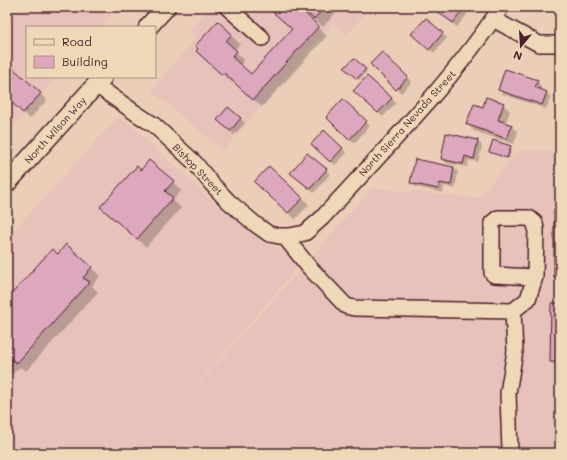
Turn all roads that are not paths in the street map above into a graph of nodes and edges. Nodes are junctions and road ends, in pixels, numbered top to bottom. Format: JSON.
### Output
{"nodes":[{"id":1,"x":166,"y":7,"type":"edge"},
{"id":2,"x":227,"y":7,"type":"edge"},
{"id":3,"x":497,"y":13,"type":"edge"},
{"id":4,"x":149,"y":26,"type":"edge"},
{"id":5,"x":262,"y":38,"type":"dead end"},
{"id":6,"x":560,"y":44,"type":"edge"},
{"id":7,"x":100,"y":81,"type":"edge"},
{"id":8,"x":7,"y":183,"type":"edge"},
{"id":9,"x":305,"y":233,"type":"joint"},
{"id":10,"x":284,"y":236,"type":"junction"},
{"id":11,"x":535,"y":278,"type":"junction"},
{"id":12,"x":513,"y":311,"type":"junction"},
{"id":13,"x":510,"y":453,"type":"edge"}],
"edges":[{"from":1,"to":4,"type":"main road"},
{"from":2,"to":5,"type":"street"},
{"from":3,"to":6,"type":"street"},
{"from":3,"to":9,"type":"street","name":"North Sierra Nevada Street"},
{"from":7,"to":8,"type":"main road","name":"North Wilson Way"},
{"from":7,"to":10,"type":"street","name":"Bishop Street"},
{"from":9,"to":10,"type":"street","name":"Bishop Street"},
{"from":10,"to":12,"type":"street"},
{"from":11,"to":11,"type":"street"},
{"from":11,"to":12,"type":"street"},
{"from":12,"to":13,"type":"street"}]}
